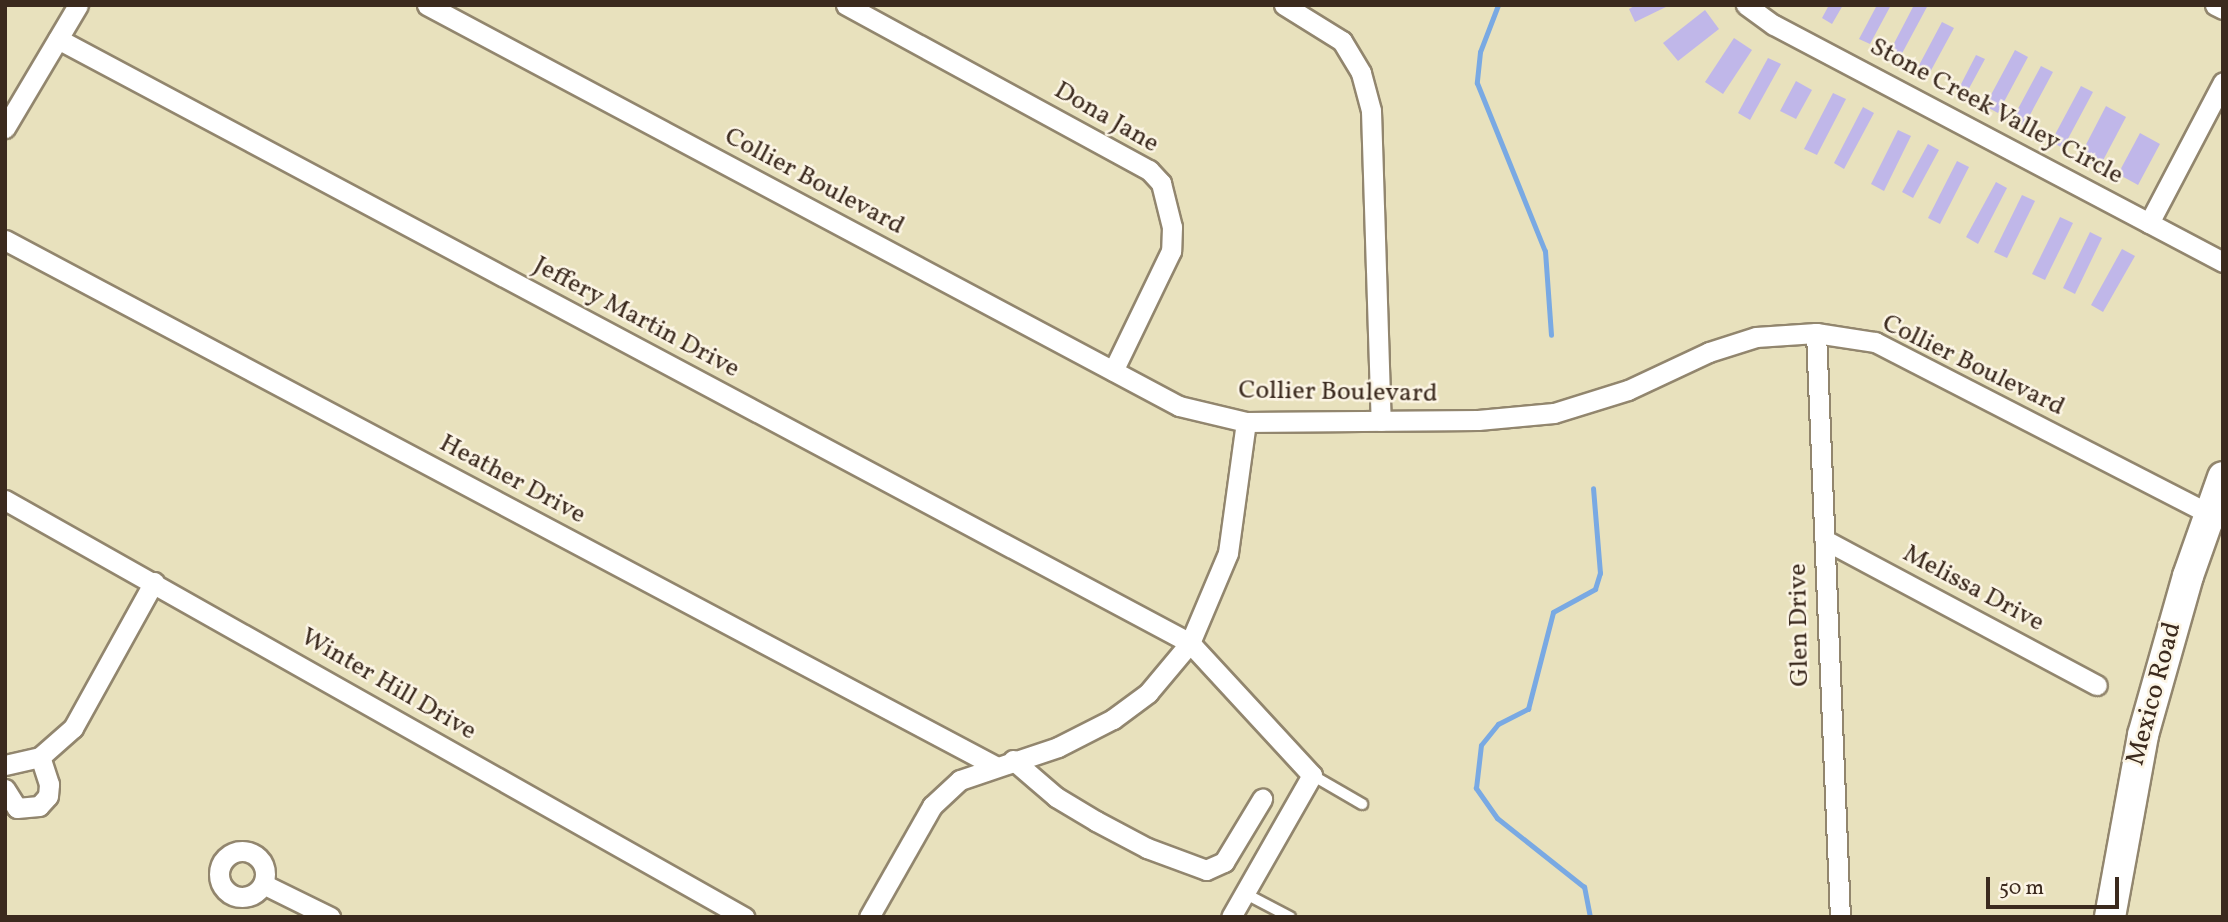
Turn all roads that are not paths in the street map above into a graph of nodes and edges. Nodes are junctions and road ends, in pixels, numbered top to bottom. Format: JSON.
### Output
{"nodes":[{"id":1,"x":78,"y":5,"type":"edge"},
{"id":2,"x":427,"y":5,"type":"edge"},
{"id":3,"x":846,"y":5,"type":"edge"},
{"id":4,"x":1284,"y":5,"type":"edge"},
{"id":5,"x":1746,"y":5,"type":"edge"},
{"id":6,"x":2215,"y":5,"type":"edge"},
{"id":7,"x":2223,"y":9,"type":"edge"},
{"id":8,"x":58,"y":39,"type":"junction"},
{"id":9,"x":2223,"y":82,"type":"edge"},
{"id":10,"x":5,"y":128,"type":"edge"},
{"id":11,"x":2148,"y":223,"type":"junction"},
{"id":12,"x":5,"y":240,"type":"edge"},
{"id":13,"x":2223,"y":262,"type":"edge"},
{"id":14,"x":1816,"y":333,"type":"junction"},
{"id":15,"x":1114,"y":371,"type":"junction"},
{"id":16,"x":1381,"y":421,"type":"junction"},
{"id":17,"x":1246,"y":422,"type":"junction"},
{"id":18,"x":2223,"y":477,"type":"edge"},
{"id":19,"x":5,"y":500,"type":"edge"},
{"id":20,"x":2216,"y":518,"type":"edge"},
{"id":21,"x":1825,"y":540,"type":"junction"},
{"id":22,"x":154,"y":582,"type":"junction"},
{"id":23,"x":1190,"y":643,"type":"junction"},
{"id":24,"x":2097,"y":685,"type":"dead end"},
{"id":25,"x":40,"y":757,"type":"junction"},
{"id":26,"x":1004,"y":763,"type":"junction"},
{"id":27,"x":5,"y":765,"type":"edge"},
{"id":28,"x":1312,"y":775,"type":"junction"},
{"id":29,"x":5,"y":789,"type":"edge"},
{"id":30,"x":1262,"y":799,"type":"dead end"},
{"id":31,"x":1362,"y":804,"type":"dead end"},
{"id":32,"x":263,"y":884,"type":"dead end"},
{"id":33,"x":1244,"y":893,"type":"junction"},
{"id":34,"x":330,"y":917,"type":"edge"},
{"id":35,"x":744,"y":917,"type":"edge"},
{"id":36,"x":869,"y":917,"type":"edge"},
{"id":37,"x":1231,"y":917,"type":"edge"},
{"id":38,"x":1290,"y":917,"type":"edge"},
{"id":39,"x":1840,"y":917,"type":"edge"},
{"id":40,"x":2110,"y":917,"type":"edge"}],
"edges":[{"from":1,"to":8,"type":"street"},
{"from":2,"to":15,"type":"street","name":"Collier Boulevard"},
{"from":3,"to":15,"type":"street","name":"Dona Jane"},
{"from":4,"to":16,"type":"street"},
{"from":5,"to":11,"type":"street","name":"Stone Creek Valley Circle"},
{"from":6,"to":7,"type":"street"},
{"from":8,"to":10,"type":"street"},
{"from":8,"to":23,"type":"street","name":"Jeffery Martin Drive"},
{"from":9,"to":11,"type":"street"},
{"from":11,"to":13,"type":"street","name":"Stone Creek Valley Circle"},
{"from":12,"to":26,"type":"street","name":"Heather Drive"},
{"from":14,"to":16,"type":"street","name":"Collier Boulevard"},
{"from":14,"to":20,"type":"street","name":"Collier Boulevard"},
{"from":14,"to":21,"type":"street","name":"Glen Drive"},
{"from":15,"to":17,"type":"street","name":"Collier Boulevard"},
{"from":16,"to":17,"type":"street","name":"Collier Boulevard"},
{"from":17,"to":23,"type":"street"},
{"from":18,"to":20,"type":"main road","name":"Mexico Road"},
{"from":19,"to":22,"type":"street","name":"Winter Hill Drive"},
{"from":20,"to":40,"type":"main road","name":"Mexico Road"},
{"from":21,"to":24,"type":"street","name":"Melissa Drive"},
{"from":21,"to":39,"type":"street","name":"Glen Drive"},
{"from":22,"to":25,"type":"street"},
{"from":22,"to":35,"type":"street","name":"Winter Hill Drive"},
{"from":23,"to":26,"type":"street"},
{"from":23,"to":28,"type":"street","name":"Jeffery Martin Drive"},
{"from":25,"to":27,"type":"street"},
{"from":25,"to":29,"type":"street"},
{"from":26,"to":30,"type":"street","name":"Heather Drive"},
{"from":26,"to":36,"type":"street"},
{"from":28,"to":31,"type":"lane"},
{"from":28,"to":33,"type":"street"},
{"from":32,"to":34,"type":"street"},
{"from":33,"to":37,"type":"street"},
{"from":33,"to":38,"type":"lane"}]}
